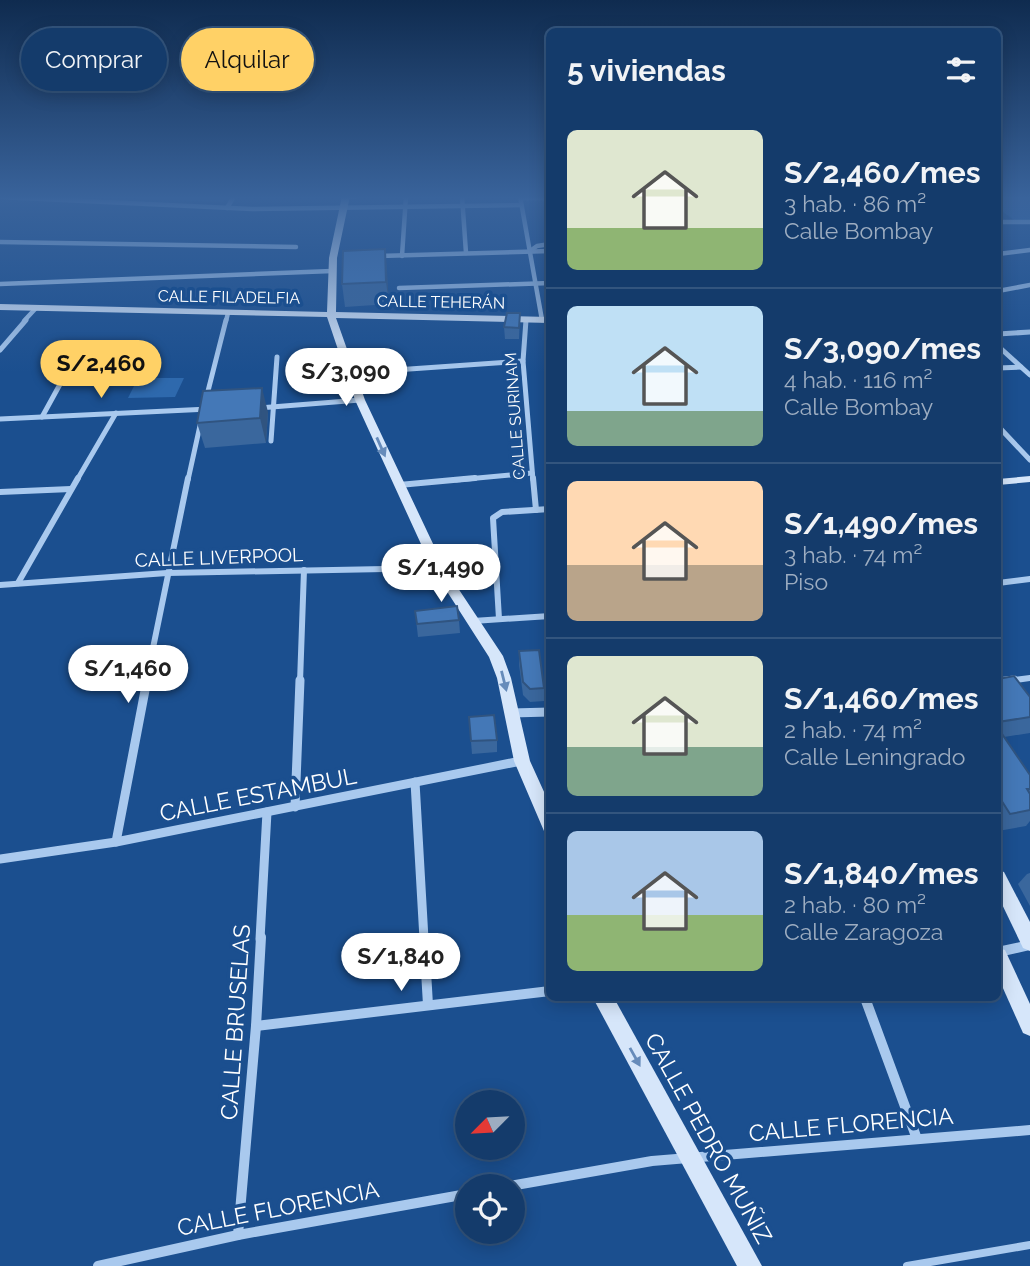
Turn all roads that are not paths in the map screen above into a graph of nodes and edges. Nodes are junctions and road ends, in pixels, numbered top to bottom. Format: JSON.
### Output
{"nodes":[{"id":1,"x":422,"y":255,"type":"edge"},
{"id":2,"x":531,"y":255,"type":"edge"},
{"id":3,"x":402,"y":256,"type":"joint"},
{"id":4,"x":347,"y":257,"type":"edge"},
{"id":5,"x":374,"y":257,"type":"edge"},
{"id":6,"x":333,"y":258,"type":"joint"},
{"id":7,"x":332,"y":271,"type":"junction"},
{"id":8,"x":546,"y":283,"type":"edge"},
{"id":9,"x":0,"y":284,"type":"edge"},
{"id":10,"x":537,"y":284,"type":"junction"},
{"id":11,"x":1030,"y":285,"type":"edge"},
{"id":12,"x":400,"y":288,"type":"dead end"},
{"id":13,"x":1001,"y":290,"type":"edge"},
{"id":14,"x":0,"y":307,"type":"edge"},
{"id":15,"x":36,"y":308,"type":"junction"},
{"id":16,"x":228,"y":313,"type":"junction"},
{"id":17,"x":331,"y":315,"type":"junction"},
{"id":18,"x":526,"y":320,"type":"junction"},
{"id":19,"x":546,"y":320,"type":"edge"},
{"id":20,"x":1030,"y":332,"type":"edge"},
{"id":21,"x":1001,"y":334,"type":"edge"},
{"id":22,"x":1001,"y":349,"type":"edge"},
{"id":23,"x":0,"y":351,"type":"edge"},
{"id":24,"x":75,"y":357,"type":"dead end"},
{"id":25,"x":277,"y":357,"type":"dead end"},
{"id":26,"x":523,"y":361,"type":"junction"},
{"id":27,"x":1021,"y":367,"type":"junction"},
{"id":28,"x":1001,"y":368,"type":"edge"},
{"id":29,"x":352,"y":373,"type":"junction"},
{"id":30,"x":1030,"y":375,"type":"edge"},
{"id":31,"x":360,"y":400,"type":"junction"},
{"id":32,"x":273,"y":407,"type":"junction"},
{"id":33,"x":245,"y":408,"type":"edge"},
{"id":34,"x":217,"y":409,"type":"edge"},
{"id":35,"x":203,"y":410,"type":"junction"},
{"id":36,"x":116,"y":413,"type":"junction"},
{"id":37,"x":43,"y":417,"type":"junction"},
{"id":38,"x":0,"y":419,"type":"edge"},
{"id":39,"x":1001,"y":429,"type":"edge"},
{"id":40,"x":271,"y":441,"type":"dead end"},
{"id":41,"x":1030,"y":460,"type":"edge"},
{"id":42,"x":532,"y":473,"type":"junction"},
{"id":43,"x":1030,"y":479,"type":"edge"},
{"id":44,"x":1001,"y":482,"type":"edge"},
{"id":45,"x":399,"y":485,"type":"junction"},
{"id":46,"x":71,"y":489,"type":"junction"},
{"id":47,"x":0,"y":492,"type":"edge"},
{"id":48,"x":546,"y":509,"type":"edge"},
{"id":49,"x":536,"y":510,"type":"junction"},
{"id":50,"x":439,"y":568,"type":"junction"},
{"id":51,"x":304,"y":570,"type":"junction"},
{"id":52,"x":167,"y":573,"type":"junction"},
{"id":53,"x":1030,"y":579,"type":"edge"},
{"id":54,"x":18,"y":583,"type":"junction"},
{"id":55,"x":1001,"y":583,"type":"edge"},
{"id":56,"x":0,"y":585,"type":"edge"},
{"id":57,"x":546,"y":616,"type":"edge"},
{"id":58,"x":499,"y":619,"type":"junction"},
{"id":59,"x":473,"y":621,"type":"junction"},
{"id":60,"x":1030,"y":678,"type":"edge"},
{"id":61,"x":1001,"y":682,"type":"edge"},
{"id":62,"x":546,"y":712,"type":"edge"},
{"id":63,"x":510,"y":713,"type":"junction"},
{"id":64,"x":522,"y":761,"type":"junction"},
{"id":65,"x":415,"y":782,"type":"junction"},
{"id":66,"x":295,"y":807,"type":"junction"},
{"id":67,"x":267,"y":812,"type":"junction"},
{"id":68,"x":546,"y":817,"type":"edge"},
{"id":69,"x":116,"y":842,"type":"junction"},
{"id":70,"x":0,"y":859,"type":"edge"},
{"id":71,"x":1001,"y":884,"type":"edge"},
{"id":72,"x":1030,"y":944,"type":"edge"},
{"id":73,"x":1001,"y":954,"type":"edge"},
{"id":74,"x":1001,"y":962,"type":"edge"},
{"id":75,"x":546,"y":990,"type":"edge"},
{"id":76,"x":605,"y":1001,"type":"edge"},
{"id":77,"x":865,"y":1001,"type":"edge"},
{"id":78,"x":428,"y":1005,"type":"junction"},
{"id":79,"x":256,"y":1026,"type":"junction"},
{"id":80,"x":1030,"y":1026,"type":"edge"},
{"id":81,"x":1030,"y":1130,"type":"edge"},
{"id":82,"x":917,"y":1139,"type":"junction"},
{"id":83,"x":691,"y":1158,"type":"junction"},
{"id":84,"x":525,"y":1183,"type":"edge"},
{"id":85,"x":455,"y":1196,"type":"edge"},
{"id":86,"x":238,"y":1235,"type":"junction"},
{"id":87,"x":1030,"y":1245,"type":"edge"},
{"id":88,"x":98,"y":1266,"type":"edge"},
{"id":89,"x":750,"y":1266,"type":"edge"},
{"id":90,"x":907,"y":1266,"type":"edge"}],
"edges":[{"from":1,"to":3,"type":"street"},
{"from":2,"to":10,"type":"street"},
{"from":3,"to":5,"type":"street"},
{"from":4,"to":6,"type":"street"},
{"from":6,"to":7,"type":"street"},
{"from":7,"to":9,"type":"street"},
{"from":7,"to":17,"type":"street"},
{"from":8,"to":10,"type":"street"},
{"from":10,"to":12,"type":"street"},
{"from":10,"to":19,"type":"street"},
{"from":11,"to":13,"type":"street"},
{"from":14,"to":15,"type":"street","name":"CALLE FILADELFIA"},
{"from":15,"to":16,"type":"street","name":"CALLE FILADELFIA"},
{"from":15,"to":23,"type":"street"},
{"from":16,"to":17,"type":"street","name":"CALLE FILADELFIA"},
{"from":16,"to":35,"type":"street"},
{"from":17,"to":18,"type":"street","name":"CALLE TEHERÁN"},
{"from":17,"to":29,"type":"street"},
{"from":18,"to":19,"type":"street","name":"CALLE TEHERÁN"},
{"from":18,"to":26,"type":"street","name":"CALLE SURINAM"},
{"from":20,"to":21,"type":"street"},
{"from":22,"to":27,"type":"street"},
{"from":24,"to":37,"type":"street"},
{"from":25,"to":32,"type":"street"},
{"from":26,"to":29,"type":"street"},
{"from":26,"to":42,"type":"street","name":"CALLE SURINAM"},
{"from":27,"to":28,"type":"street"},
{"from":27,"to":30,"type":"street"},
{"from":29,"to":31,"type":"street"},
{"from":31,"to":32,"type":"street"},
{"from":31,"to":45,"type":"street","one_way":true},
{"from":32,"to":33,"type":"street"},
{"from":32,"to":40,"type":"street"},
{"from":34,"to":35,"type":"street"},
{"from":35,"to":36,"type":"street"},
{"from":35,"to":52,"type":"street"},
{"from":36,"to":37,"type":"street"},
{"from":36,"to":46,"type":"street"},
{"from":37,"to":38,"type":"street"},
{"from":39,"to":41,"type":"street"},
{"from":42,"to":45,"type":"street"},
{"from":42,"to":49,"type":"street","name":"CALLE SURINAM"},
{"from":43,"to":44,"type":"street"},
{"from":45,"to":50,"type":"street"},
{"from":46,"to":47,"type":"street"},
{"from":46,"to":54,"type":"street"},
{"from":48,"to":49,"type":"street"},
{"from":49,"to":58,"type":"street"},
{"from":50,"to":51,"type":"street","name":"CALLE LIVERPOOL"},
{"from":50,"to":59,"type":"street"},
{"from":51,"to":52,"type":"street","name":"CALLE LIVERPOOL"},
{"from":51,"to":66,"type":"street"},
{"from":52,"to":54,"type":"street","name":"CALLE LIVERPOOL"},
{"from":52,"to":69,"type":"street"},
{"from":53,"to":55,"type":"street"},
{"from":54,"to":56,"type":"street","name":"CALLE LIVERPOOL"},
{"from":57,"to":58,"type":"street"},
{"from":58,"to":59,"type":"street"},
{"from":59,"to":63,"type":"street","one_way":true},
{"from":60,"to":61,"type":"street"},
{"from":62,"to":63,"type":"street"},
{"from":63,"to":64,"type":"street"},
{"from":64,"to":65,"type":"street","name":"CALLE ESTAMBUL"},
{"from":64,"to":68,"type":"street"},
{"from":65,"to":66,"type":"street","name":"CALLE ESTAMBUL"},
{"from":65,"to":78,"type":"street"},
{"from":66,"to":67,"type":"street","name":"CALLE ESTAMBUL"},
{"from":67,"to":69,"type":"street","name":"CALLE ESTAMBUL"},
{"from":67,"to":79,"type":"street","name":"CALLE BRUSELAS"},
{"from":69,"to":70,"type":"street","name":"CALLE ESTAMBUL"},
{"from":71,"to":72,"type":"street"},
{"from":72,"to":73,"type":"street"},
{"from":74,"to":80,"type":"street"},
{"from":75,"to":78,"type":"street"},
{"from":76,"to":83,"type":"street","name":"CALLE PEDRO MUÑIZ","one_way":true},
{"from":77,"to":82,"type":"street"},
{"from":78,"to":79,"type":"street"},
{"from":79,"to":86,"type":"street","name":"CALLE BRUSELAS"},
{"from":81,"to":82,"type":"street","name":"CALLE FLORENCIA"},
{"from":82,"to":83,"type":"street","name":"CALLE FLORENCIA"},
{"from":83,"to":84,"type":"street","name":"CALLE FLORENCIA"},
{"from":83,"to":89,"type":"street","name":"CALLE PEDRO MUÑIZ"},
{"from":85,"to":86,"type":"street","name":"CALLE FLORENCIA"},
{"from":86,"to":88,"type":"street","name":"CALLE FLORENCIA"},
{"from":87,"to":90,"type":"lane"}]}
